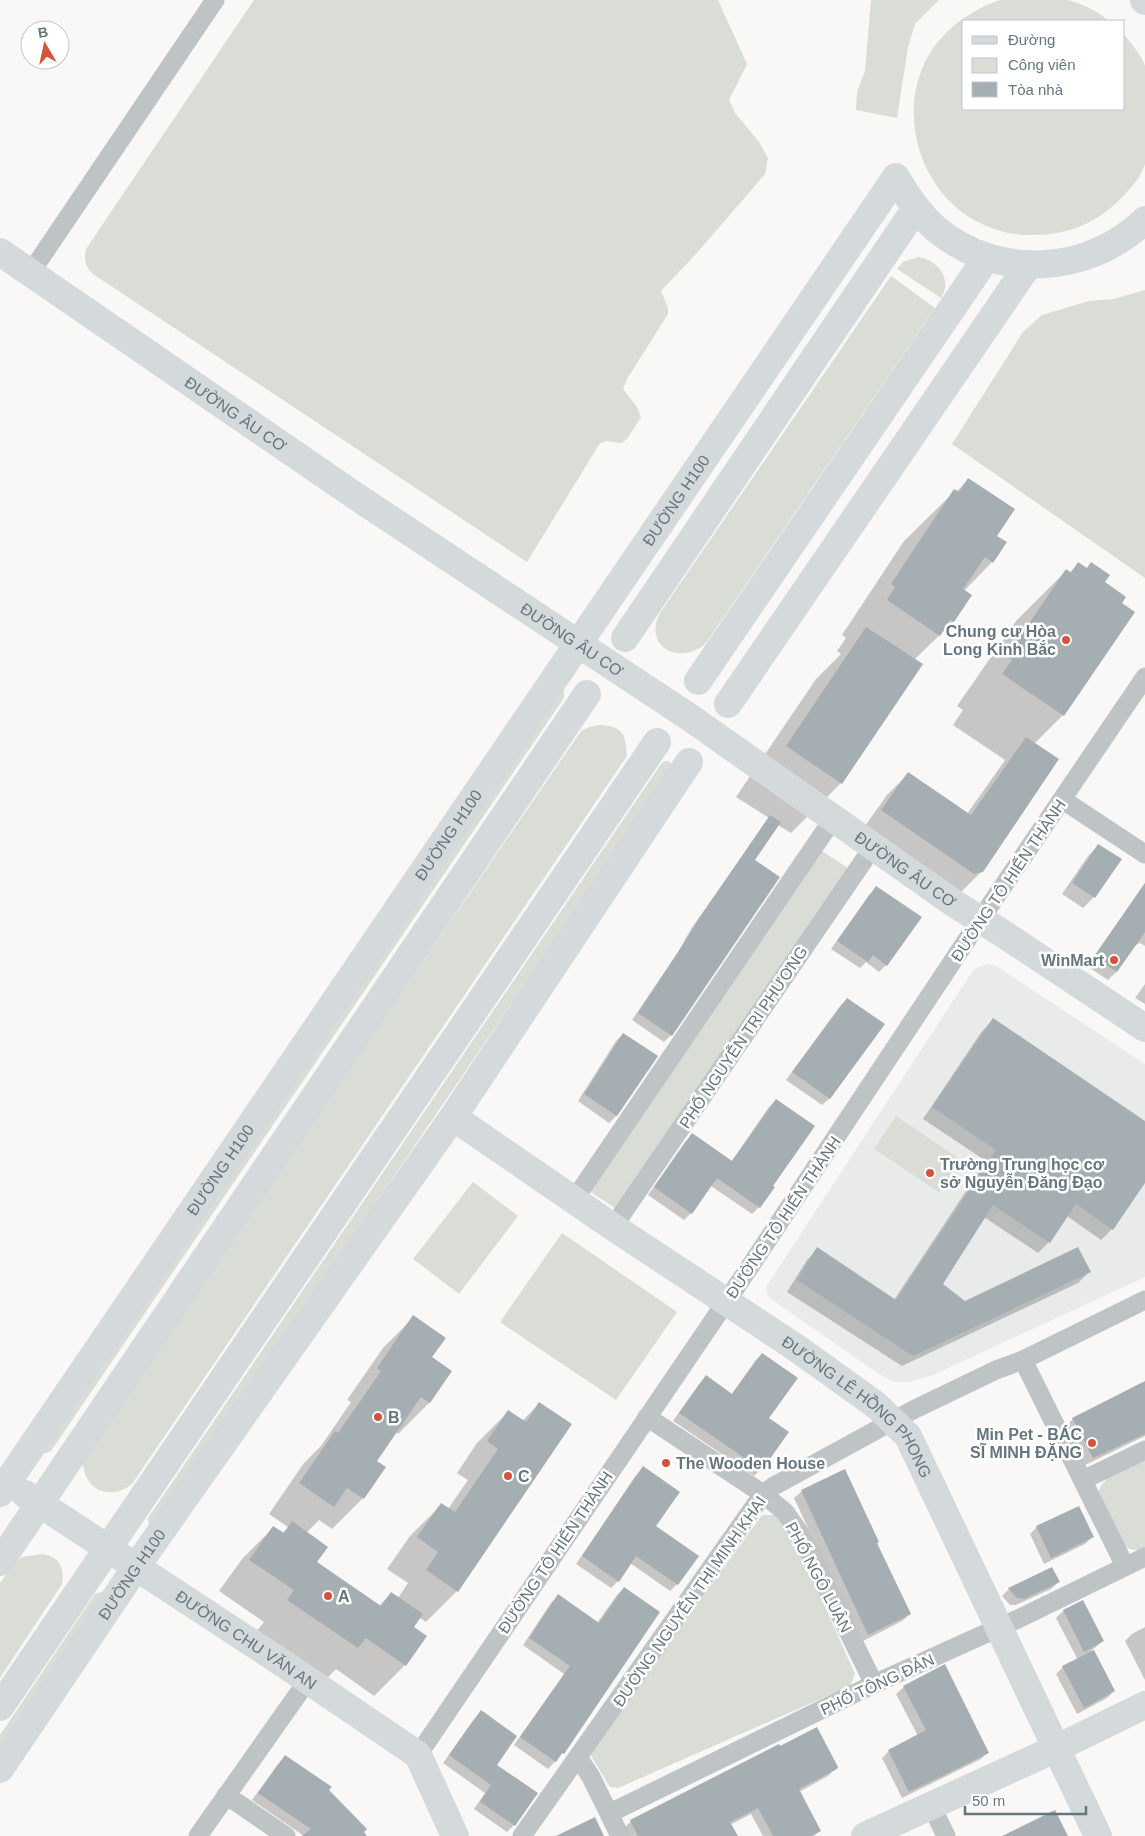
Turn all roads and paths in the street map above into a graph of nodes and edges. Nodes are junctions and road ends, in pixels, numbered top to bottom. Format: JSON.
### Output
{"nodes":[{"id":1,"x":215,"y":0,"type":"edge"},
{"id":2,"x":916,"y":208,"type":"junction"},
{"id":3,"x":1145,"y":220,"type":"edge"},
{"id":4,"x":0,"y":252,"type":"edge"},
{"id":5,"x":987,"y":257,"type":"junction"},
{"id":6,"x":1029,"y":264,"type":"junction"},
{"id":7,"x":31,"y":272,"type":"junction"},
{"id":8,"x":625,"y":638,"type":"dead end"},
{"id":9,"x":578,"y":643,"type":"junction"},
{"id":10,"x":1145,"y":677,"type":"edge"},
{"id":11,"x":698,"y":681,"type":"dead end"},
{"id":12,"x":587,"y":694,"type":"dead end"},
{"id":13,"x":728,"y":704,"type":"dead end"},
{"id":14,"x":657,"y":742,"type":"dead end"},
{"id":15,"x":689,"y":762,"type":"dead end"},
{"id":16,"x":1063,"y":800,"type":"junction"},
{"id":17,"x":834,"y":819,"type":"junction"},
{"id":18,"x":873,"y":847,"type":"junction"},
{"id":19,"x":1145,"y":854,"type":"edge"},
{"id":20,"x":980,"y":920,"type":"junction"},
{"id":21,"x":1145,"y":1028,"type":"edge"},
{"id":22,"x":453,"y":1117,"type":"junction"},
{"id":23,"x":574,"y":1200,"type":"junction"},
{"id":24,"x":613,"y":1227,"type":"junction"},
{"id":25,"x":1145,"y":1300,"type":"edge"},
{"id":26,"x":727,"y":1301,"type":"junction"},
{"id":27,"x":1023,"y":1360,"type":"junction"},
{"id":28,"x":647,"y":1417,"type":"junction"},
{"id":29,"x":893,"y":1421,"type":"junction"},
{"id":30,"x":1145,"y":1450,"type":"edge"},
{"id":31,"x":1083,"y":1480,"type":"junction"},
{"id":32,"x":2,"y":1484,"type":"edge"},
{"id":33,"x":763,"y":1494,"type":"junction"},
{"id":34,"x":39,"y":1503,"type":"junction"},
{"id":35,"x":108,"y":1548,"type":"junction"},
{"id":36,"x":1145,"y":1557,"type":"edge"},
{"id":37,"x":0,"y":1562,"type":"edge"},
{"id":38,"x":1126,"y":1566,"type":"junction"},
{"id":39,"x":136,"y":1567,"type":"junction"},
{"id":40,"x":998,"y":1627,"type":"junction"},
{"id":41,"x":308,"y":1680,"type":"junction"},
{"id":42,"x":874,"y":1684,"type":"junction"},
{"id":43,"x":1145,"y":1705,"type":"edge"},
{"id":44,"x":0,"y":1707,"type":"edge"},
{"id":45,"x":1057,"y":1748,"type":"junction"},
{"id":46,"x":418,"y":1755,"type":"junction"},
{"id":47,"x":578,"y":1757,"type":"junction"},
{"id":48,"x":0,"y":1770,"type":"edge"},
{"id":49,"x":226,"y":1795,"type":"junction"},
{"id":50,"x":931,"y":1806,"type":"junction"},
{"id":51,"x":610,"y":1812,"type":"junction"},
{"id":52,"x":198,"y":1836,"type":"edge"},
{"id":53,"x":286,"y":1836,"type":"edge"},
{"id":54,"x":455,"y":1836,"type":"edge"},
{"id":55,"x":522,"y":1836,"type":"edge"},
{"id":56,"x":620,"y":1836,"type":"edge"},
{"id":57,"x":866,"y":1836,"type":"edge"},
{"id":58,"x":946,"y":1836,"type":"edge"},
{"id":59,"x":1098,"y":1836,"type":"edge"}],
"edges":[{"from":1,"to":7,"type":"street"},
{"from":2,"to":5,"type":"main road"},
{"from":2,"to":8,"type":"main road"},
{"from":2,"to":9,"type":"main road","name":"ĐƯỜNG H100"},
{"from":3,"to":6,"type":"main road"},
{"from":4,"to":7,"type":"main road","name":"ĐƯỜNG ÂU CƠ"},
{"from":5,"to":6,"type":"main road"},
{"from":5,"to":11,"type":"main road"},
{"from":6,"to":13,"type":"main road"},
{"from":7,"to":9,"type":"main road","name":"ĐƯỜNG ÂU CƠ"},
{"from":9,"to":17,"type":"main road","name":"ĐƯỜNG ÂU CƠ"},
{"from":9,"to":32,"type":"main road","name":"ĐƯỜNG H100"},
{"from":10,"to":16,"type":"street","name":"ĐƯỜNG TÔ HIẾN THÀNH"},
{"from":12,"to":34,"type":"main road"},
{"from":14,"to":35,"type":"main road"},
{"from":15,"to":22,"type":"main road","name":"ĐƯỜNG H100"},
{"from":16,"to":19,"type":"street"},
{"from":16,"to":20,"type":"street","name":"ĐƯỜNG TÔ HIẾN THÀNH"},
{"from":17,"to":18,"type":"main road","name":"ĐƯỜNG ÂU CƠ"},
{"from":17,"to":23,"type":"street"},
{"from":18,"to":20,"type":"main road","name":"ĐƯỜNG ÂU CƠ"},
{"from":18,"to":24,"type":"street","name":"PHỐ NGUYỄN TRI PHƯƠNG"},
{"from":20,"to":21,"type":"main road","name":"ĐƯỜNG ÂU CƠ"},
{"from":20,"to":26,"type":"street","name":"ĐƯỜNG TÔ HIẾN THÀNH"},
{"from":22,"to":23,"type":"main road","name":"ĐƯỜNG LÊ HỒNG PHONG"},
{"from":22,"to":39,"type":"main road","name":"ĐƯỜNG H100"},
{"from":23,"to":24,"type":"main road","name":"ĐƯỜNG LÊ HỒNG PHONG"},
{"from":24,"to":26,"type":"main road","name":"ĐƯỜNG LÊ HỒNG PHONG"},
{"from":25,"to":27,"type":"street","name":"ĐƯỜNG NGUYỄN THỊ MINH KHAI"},
{"from":26,"to":28,"type":"street","name":"ĐƯỜNG TÔ HIẾN THÀNH"},
{"from":26,"to":29,"type":"main road","name":"ĐƯỜNG LÊ HỒNG PHONG"},
{"from":27,"to":29,"type":"street","name":"ĐƯỜNG NGUYỄN THỊ MINH KHAI"},
{"from":27,"to":31,"type":"street"},
{"from":28,"to":33,"type":"street","name":"PHỐ NGÔ LUÂN"},
{"from":28,"to":46,"type":"street","name":"ĐƯỜNG TÔ HIẾN THÀNH"},
{"from":29,"to":33,"type":"street","name":"ĐƯỜNG NGUYỄN THỊ MINH KHAI"},
{"from":29,"to":40,"type":"main road","name":"ĐƯỜNG LÊ HỒNG PHONG"},
{"from":30,"to":31,"type":"street"},
{"from":31,"to":38,"type":"street"},
{"from":32,"to":34,"type":"main road","name":"ĐƯỜNG CHU VĂN AN"},
{"from":33,"to":42,"type":"street","name":"PHỐ NGÔ LUÂN"},
{"from":33,"to":47,"type":"street","name":"ĐƯỜNG NGUYỄN THỊ MINH KHAI"},
{"from":34,"to":35,"type":"main road","name":"ĐƯỜNG CHU VĂN AN"},
{"from":34,"to":37,"type":"main road"},
{"from":35,"to":39,"type":"main road","name":"ĐƯỜNG CHU VĂN AN"},
{"from":35,"to":44,"type":"main road"},
{"from":36,"to":38,"type":"street","name":"PHỐ TÔNG ĐẢN"},
{"from":38,"to":40,"type":"street","name":"PHỐ TÔNG ĐẢN"},
{"from":39,"to":41,"type":"main road","name":"ĐƯỜNG CHU VĂN AN"},
{"from":39,"to":48,"type":"main road","name":"ĐƯỜNG H100"},
{"from":40,"to":42,"type":"street","name":"PHỐ TÔNG ĐẢN"},
{"from":40,"to":45,"type":"main road","name":"ĐƯỜNG LÊ HỒNG PHONG"},
{"from":41,"to":46,"type":"main road","name":"ĐƯỜNG CHU VĂN AN"},
{"from":41,"to":49,"type":"street"},
{"from":42,"to":51,"type":"street","name":"PHỐ TÔNG ĐẢN"},
{"from":43,"to":45,"type":"main road"},
{"from":45,"to":50,"type":"main road"},
{"from":45,"to":59,"type":"main road","name":"ĐƯỜNG LÊ HỒNG PHONG"},
{"from":46,"to":54,"type":"main road"},
{"from":47,"to":51,"type":"street"},
{"from":47,"to":55,"type":"street","name":"ĐƯỜNG NGUYỄN THỊ MINH KHAI"},
{"from":49,"to":52,"type":"street"},
{"from":49,"to":53,"type":"street"},
{"from":50,"to":57,"type":"main road"},
{"from":50,"to":58,"type":"street"},
{"from":51,"to":56,"type":"street"}]}
